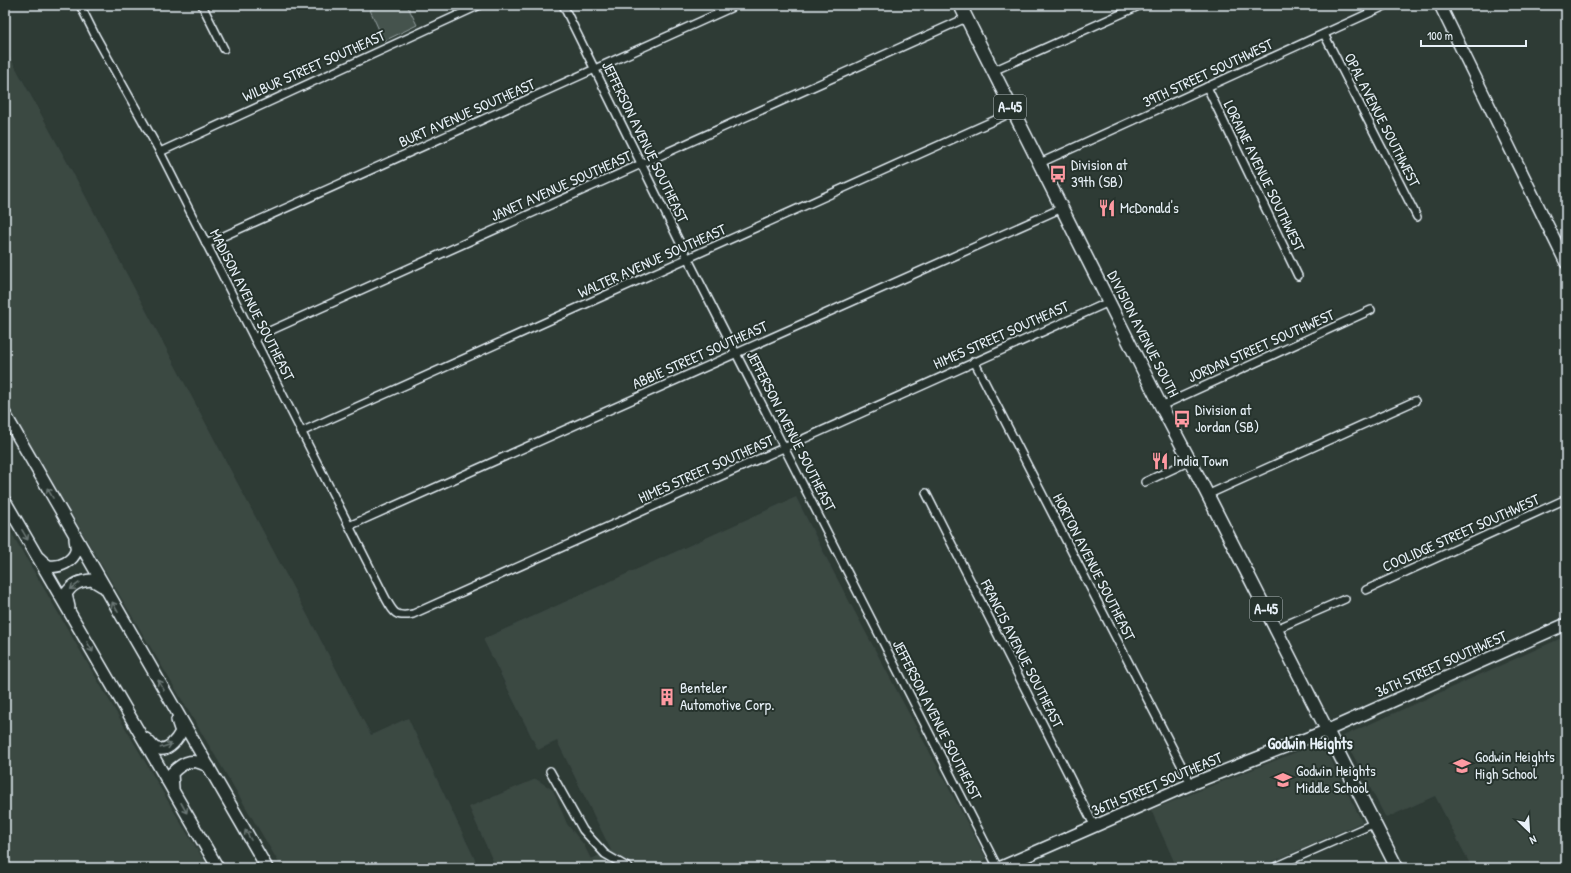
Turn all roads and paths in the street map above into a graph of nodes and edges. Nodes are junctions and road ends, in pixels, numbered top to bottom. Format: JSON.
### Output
{"nodes":[{"id":1,"x":80,"y":5,"type":"edge"},
{"id":2,"x":202,"y":5,"type":"edge"},
{"id":3,"x":480,"y":5,"type":"edge"},
{"id":4,"x":563,"y":5,"type":"edge"},
{"id":5,"x":737,"y":5,"type":"edge"},
{"id":6,"x":960,"y":5,"type":"edge"},
{"id":7,"x":1141,"y":5,"type":"edge"},
{"id":8,"x":1387,"y":5,"type":"edge"},
{"id":9,"x":1440,"y":5,"type":"edge"},
{"id":10,"x":966,"y":18,"type":"junction"},
{"id":11,"x":1324,"y":34,"type":"junction"},
{"id":12,"x":224,"y":48,"type":"dead end"},
{"id":13,"x":595,"y":70,"type":"junction"},
{"id":14,"x":993,"y":71,"type":"junction"},
{"id":15,"x":1207,"y":87,"type":"junction"},
{"id":16,"x":1013,"y":112,"type":"junction"},
{"id":17,"x":160,"y":152,"type":"junction"},
{"id":18,"x":1040,"y":163,"type":"junction"},
{"id":19,"x":642,"y":164,"type":"junction"},
{"id":20,"x":1062,"y":208,"type":"junction"},
{"id":21,"x":1417,"y":217,"type":"dead end"},
{"id":22,"x":206,"y":244,"type":"junction"},
{"id":23,"x":688,"y":259,"type":"junction"},
{"id":24,"x":1566,"y":263,"type":"edge"},
{"id":25,"x":1298,"y":276,"type":"dead end"},
{"id":26,"x":1109,"y":302,"type":"junction"},
{"id":27,"x":1371,"y":310,"type":"dead end"},
{"id":28,"x":254,"y":338,"type":"junction"},
{"id":29,"x":737,"y":353,"type":"junction"},
{"id":30,"x":974,"y":361,"type":"junction"},
{"id":31,"x":1415,"y":401,"type":"dead end"},
{"id":32,"x":1161,"y":406,"type":"junction"},
{"id":33,"x":5,"y":415,"type":"edge"},
{"id":34,"x":301,"y":432,"type":"junction"},
{"id":35,"x":785,"y":448,"type":"junction"},
{"id":36,"x":1190,"y":461,"type":"junction"},
{"id":37,"x":1145,"y":482,"type":"dead end"},
{"id":38,"x":926,"y":493,"type":"dead end"},
{"id":39,"x":1207,"y":495,"type":"junction"},
{"id":40,"x":1566,"y":499,"type":"edge"},
{"id":41,"x":5,"y":501,"type":"edge"},
{"id":42,"x":349,"y":526,"type":"junction"},
{"id":43,"x":75,"y":538,"type":"junction"},
{"id":44,"x":37,"y":556,"type":"junction"},
{"id":45,"x":104,"y":588,"type":"junction"},
{"id":46,"x":1366,"y":590,"type":"dead end"},
{"id":47,"x":1344,"y":599,"type":"dead end"},
{"id":48,"x":71,"y":615,"type":"junction"},
{"id":49,"x":400,"y":616,"type":"joint"},
{"id":50,"x":1566,"y":624,"type":"edge"},
{"id":51,"x":1276,"y":629,"type":"junction"},
{"id":52,"x":173,"y":706,"type":"junction"},
{"id":53,"x":136,"y":728,"type":"junction"},
{"id":54,"x":1328,"y":730,"type":"junction"},
{"id":55,"x":209,"y":767,"type":"junction"},
{"id":56,"x":550,"y":771,"type":"dead end"},
{"id":57,"x":1191,"y":784,"type":"junction"},
{"id":58,"x":173,"y":789,"type":"junction"},
{"id":59,"x":1375,"y":823,"type":"junction"},
{"id":60,"x":1095,"y":827,"type":"junction"},
{"id":61,"x":218,"y":868,"type":"edge"},
{"id":62,"x":266,"y":868,"type":"edge"},
{"id":63,"x":629,"y":868,"type":"edge"},
{"id":64,"x":999,"y":868,"type":"edge"},
{"id":65,"x":1273,"y":868,"type":"edge"},
{"id":66,"x":1397,"y":868,"type":"edge"}],
"edges":[{"from":1,"to":17,"type":"street","name":"MADISON AVENUE SOUTHEAST"},
{"from":2,"to":12,"type":"street"},
{"from":3,"to":17,"type":"street","name":"WILBUR STREET SOUTHEAST"},
{"from":4,"to":13,"type":"street","name":"JEFFERSON AVENUE SOUTHEAST"},
{"from":5,"to":13,"type":"street","name":"BURT AVENUE SOUTHEAST"},
{"from":6,"to":10,"type":"main road","name":"DIVISION AVENUE SOUTH","number":"A-45"},
{"from":7,"to":14,"type":"street"},
{"from":8,"to":11,"type":"street","name":"39TH STREET SOUTHWEST"},
{"from":9,"to":24,"type":"street"},
{"from":10,"to":14,"type":"main road","name":"DIVISION AVENUE SOUTH","number":"A-45"},
{"from":10,"to":19,"type":"street","name":"JANET AVENUE SOUTHEAST"},
{"from":11,"to":15,"type":"street","name":"39TH STREET SOUTHWEST"},
{"from":11,"to":21,"type":"street","name":"OPAL AVENUE SOUTHWEST"},
{"from":13,"to":19,"type":"street","name":"JEFFERSON AVENUE SOUTHEAST"},
{"from":13,"to":22,"type":"street","name":"BURT AVENUE SOUTHEAST"},
{"from":14,"to":16,"type":"main road","name":"DIVISION AVENUE SOUTH","number":"A-45"},
{"from":15,"to":18,"type":"street","name":"39TH STREET SOUTHWEST"},
{"from":15,"to":25,"type":"street","name":"LORAINE AVENUE SOUTHWEST"},
{"from":16,"to":18,"type":"main road","name":"DIVISION AVENUE SOUTH","number":"A-45"},
{"from":16,"to":23,"type":"street","name":"WALTER AVENUE SOUTHEAST"},
{"from":17,"to":22,"type":"street","name":"MADISON AVENUE SOUTHEAST"},
{"from":18,"to":20,"type":"main road","name":"DIVISION AVENUE SOUTH","number":"A-45"},
{"from":19,"to":23,"type":"street","name":"JEFFERSON AVENUE SOUTHEAST"},
{"from":19,"to":28,"type":"street","name":"JANET AVENUE SOUTHEAST"},
{"from":20,"to":26,"type":"main road","name":"DIVISION AVENUE SOUTH","number":"A-45"},
{"from":20,"to":29,"type":"street","name":"ABBIE STREET SOUTHEAST"},
{"from":22,"to":28,"type":"street","name":"MADISON AVENUE SOUTHEAST"},
{"from":23,"to":29,"type":"street","name":"JEFFERSON AVENUE SOUTHEAST"},
{"from":23,"to":34,"type":"street","name":"WALTER AVENUE SOUTHEAST"},
{"from":26,"to":30,"type":"street","name":"HIMES STREET SOUTHEAST"},
{"from":26,"to":32,"type":"main road","name":"DIVISION AVENUE SOUTH","number":"A-45"},
{"from":27,"to":32,"type":"street","name":"JORDAN STREET SOUTHWEST"},
{"from":28,"to":34,"type":"street","name":"MADISON AVENUE SOUTHEAST"},
{"from":29,"to":35,"type":"street","name":"JEFFERSON AVENUE SOUTHEAST"},
{"from":29,"to":42,"type":"street","name":"ABBIE STREET SOUTHEAST"},
{"from":30,"to":35,"type":"street","name":"HIMES STREET SOUTHEAST"},
{"from":30,"to":57,"type":"street","name":"HORTON AVENUE SOUTHEAST"},
{"from":31,"to":39,"type":"street"},
{"from":32,"to":36,"type":"main road","name":"DIVISION AVENUE SOUTH","number":"A-45"},
{"from":43,"to":33,"type":"street","one_way":true},
{"from":34,"to":42,"type":"street","name":"MADISON AVENUE SOUTHEAST"},
{"from":35,"to":49,"type":"street","name":"HIMES STREET SOUTHEAST"},
{"from":35,"to":64,"type":"street","name":"JEFFERSON AVENUE SOUTHEAST"},
{"from":36,"to":37,"type":"street"},
{"from":36,"to":39,"type":"main road","name":"DIVISION AVENUE SOUTH","number":"A-45"},
{"from":38,"to":60,"type":"street","name":"FRANCIS AVENUE SOUTHEAST"},
{"from":39,"to":51,"type":"main road","name":"DIVISION AVENUE SOUTH","number":"A-45"},
{"from":40,"to":46,"type":"street","name":"COOLIDGE STREET SOUTHWEST"},
{"from":41,"to":44,"type":"street","one_way":true},
{"from":42,"to":49,"type":"street","name":"MADISON AVENUE SOUTHEAST"},
{"from":43,"to":44,"type":"street"},
{"from":43,"to":45,"type":"street"},
{"from":44,"to":48,"type":"street"},
{"from":45,"to":48,"type":"street","one_way":true},
{"from":52,"to":45,"type":"street","one_way":true},
{"from":47,"to":51,"type":"street"},
{"from":48,"to":53,"type":"street","one_way":true},
{"from":50,"to":54,"type":"street","name":"36TH STREET SOUTHWEST"},
{"from":51,"to":54,"type":"main road","name":"DIVISION AVENUE SOUTH","number":"A-45"},
{"from":53,"to":52,"type":"street","one_way":true},
{"from":52,"to":55,"type":"street"},
{"from":53,"to":58,"type":"street"},
{"from":54,"to":57,"type":"street","name":"36TH STREET SOUTHEAST"},
{"from":54,"to":59,"type":"main road","name":"DIVISION AVENUE SOUTH","number":"A-45"},
{"from":55,"to":58,"type":"street"},
{"from":62,"to":55,"type":"street","one_way":true},
{"from":56,"to":63,"type":"street"},
{"from":57,"to":60,"type":"street","name":"36TH STREET SOUTHEAST"},
{"from":58,"to":61,"type":"street","one_way":true},
{"from":59,"to":65,"type":"street"},
{"from":59,"to":66,"type":"main road","name":"DIVISION AVENUE SOUTH","number":"A-45"},
{"from":60,"to":64,"type":"street","name":"36TH STREET SOUTHEAST"}]}
